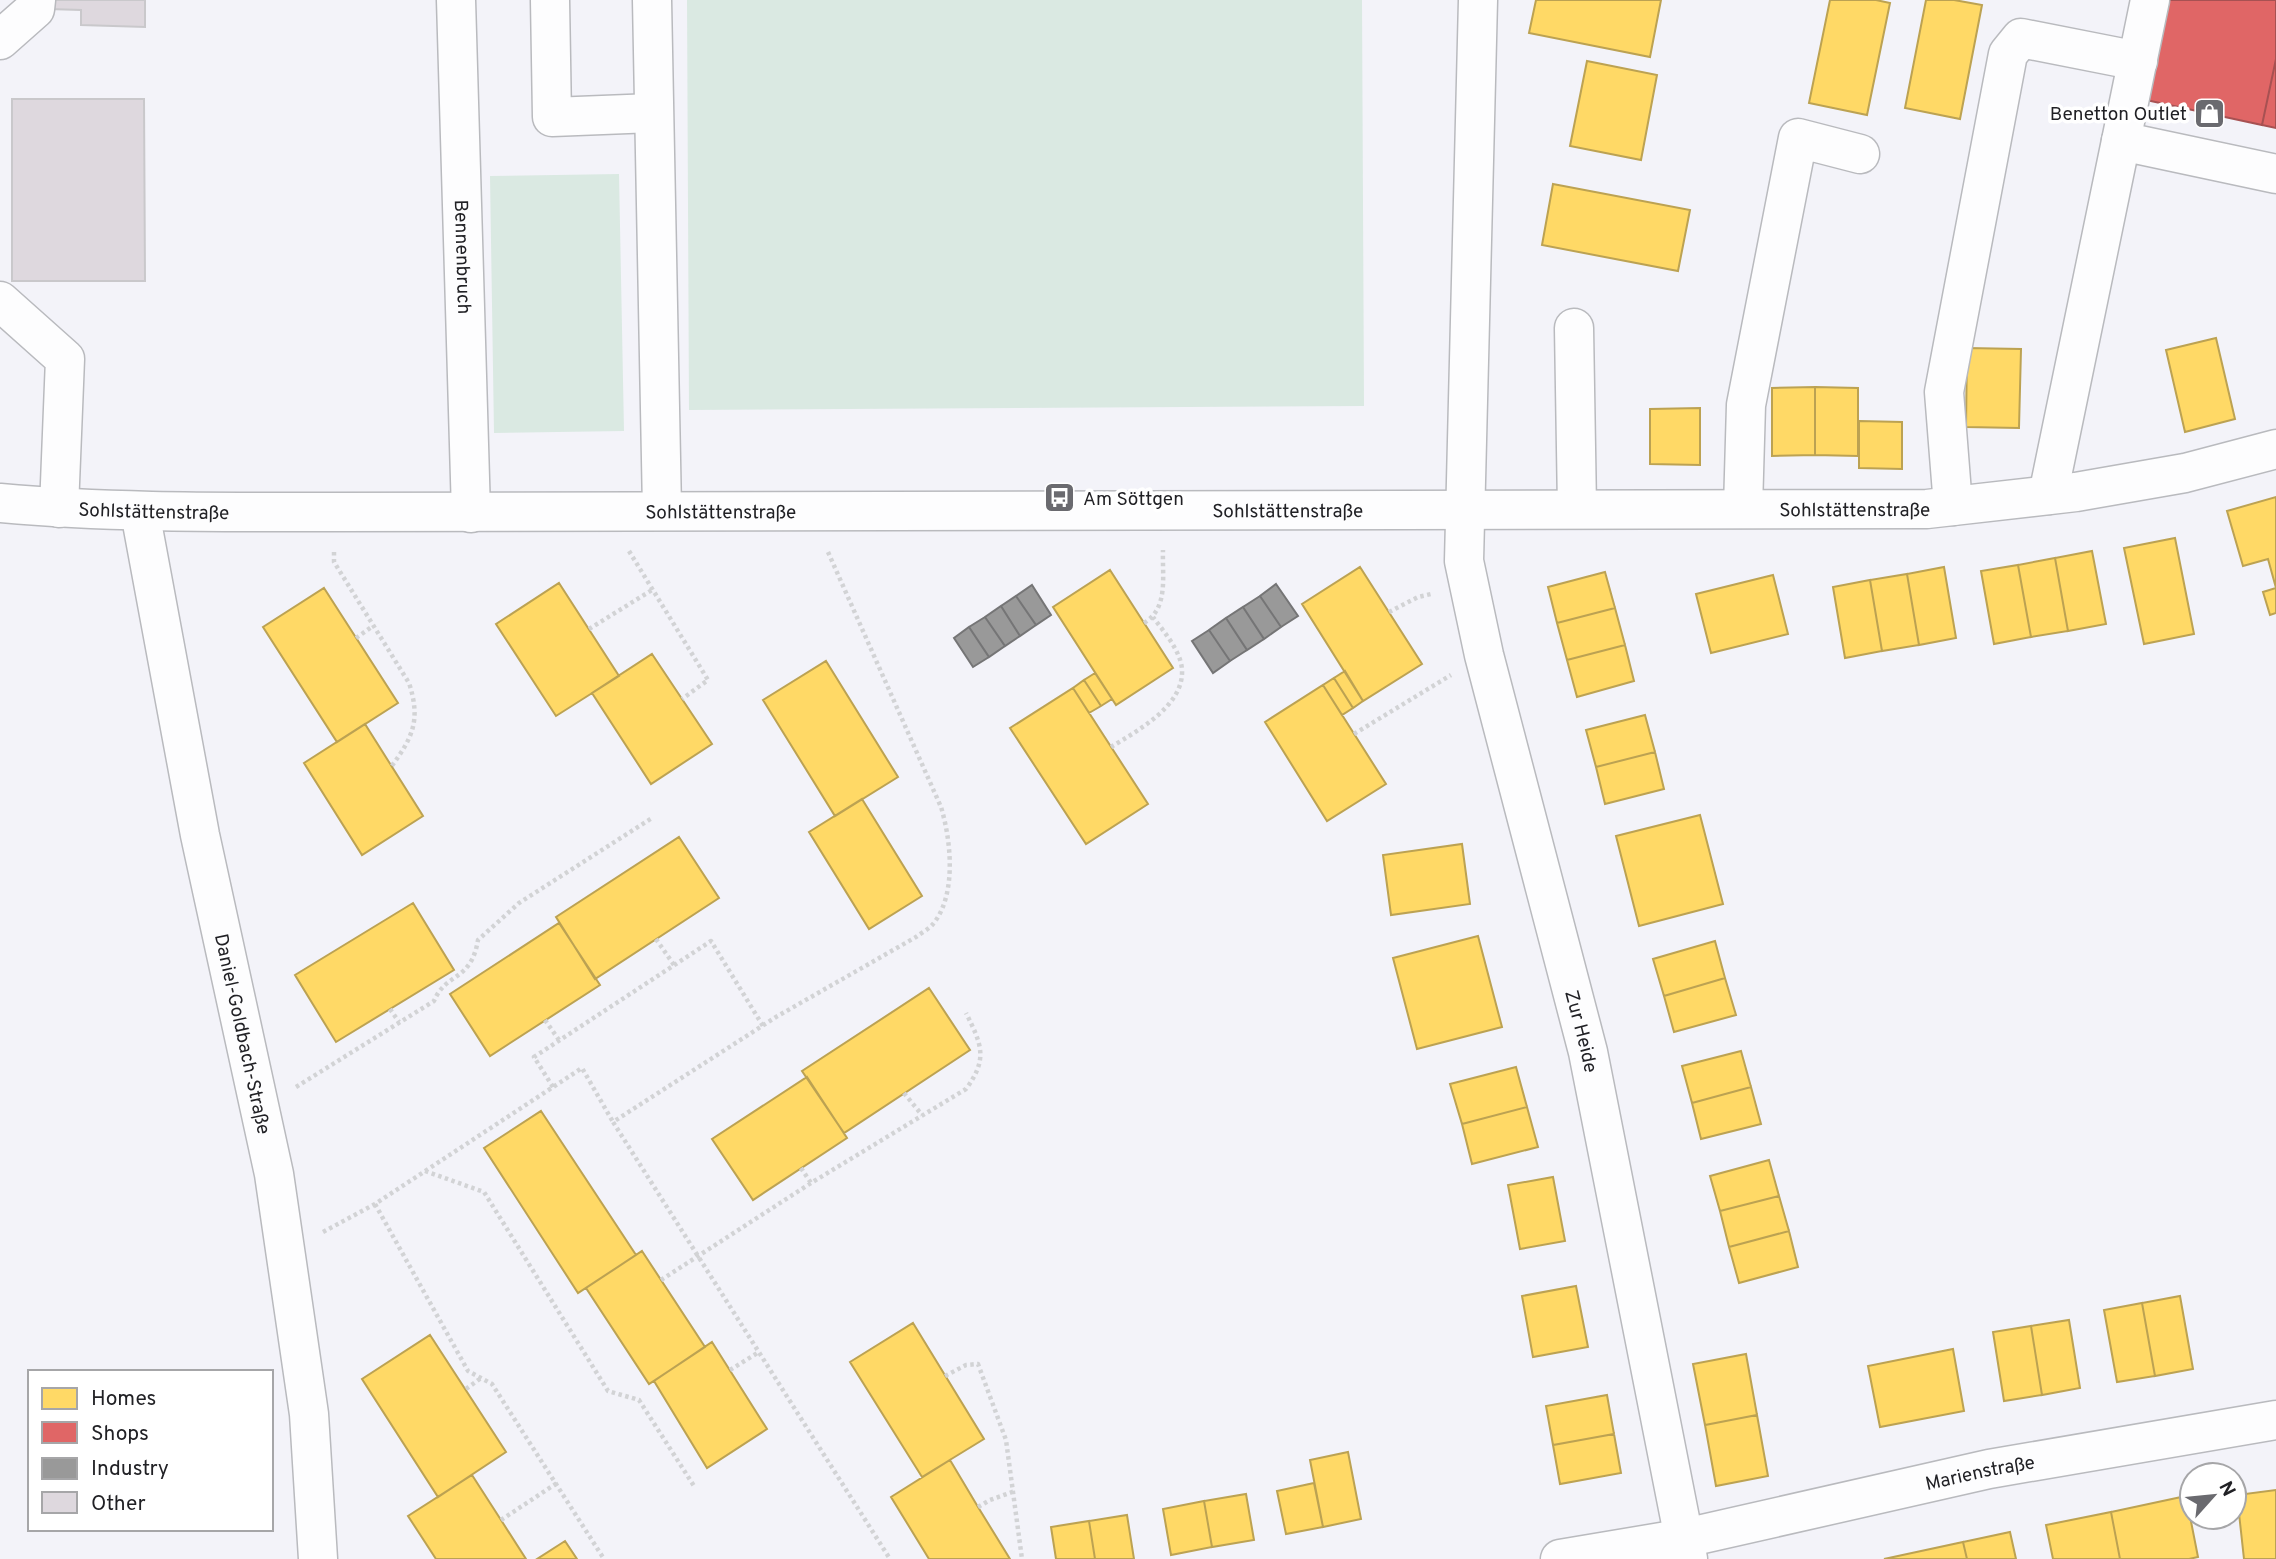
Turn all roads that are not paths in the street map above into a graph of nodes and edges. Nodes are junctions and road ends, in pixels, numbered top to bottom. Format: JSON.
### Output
{"nodes":[{"id":1,"x":36,"y":0,"type":"edge"},
{"id":2,"x":456,"y":0,"type":"edge"},
{"id":3,"x":550,"y":0,"type":"edge"},
{"id":4,"x":652,"y":0,"type":"edge"},
{"id":5,"x":1478,"y":0,"type":"edge"},
{"id":6,"x":2150,"y":0,"type":"edge"},
{"id":7,"x":0,"y":40,"type":"edge"},
{"id":8,"x":2138,"y":61,"type":"junction"},
{"id":9,"x":653,"y":113,"type":"junction"},
{"id":10,"x":2121,"y":141,"type":"junction"},
{"id":11,"x":1860,"y":155,"type":"dead end"},
{"id":12,"x":2276,"y":174,"type":"edge"},
{"id":13,"x":0,"y":301,"type":"edge"},
{"id":14,"x":1574,"y":328,"type":"dead end"},
{"id":15,"x":2276,"y":449,"type":"edge"},
{"id":16,"x":2048,"y":495,"type":"junction"},
{"id":17,"x":0,"y":503,"type":"edge"},
{"id":18,"x":1953,"y":506,"type":"junction"},
{"id":19,"x":59,"y":508,"type":"junction"},
{"id":20,"x":1466,"y":508,"type":"junction"},
{"id":21,"x":1577,"y":508,"type":"junction"},
{"id":22,"x":1743,"y":508,"type":"junction"},
{"id":23,"x":662,"y":510,"type":"junction"},
{"id":24,"x":140,"y":512,"type":"junction"},
{"id":25,"x":471,"y":513,"type":"junction"},
{"id":26,"x":2276,"y":1420,"type":"edge"},
{"id":27,"x":1687,"y":1548,"type":"edge"},
{"id":28,"x":318,"y":1559,"type":"edge"},
{"id":29,"x":1560,"y":1559,"type":"edge"}],
"edges":[{"from":1,"to":7,"type":"street"},
{"from":2,"to":25,"type":"street","name":"Bennenbruch"},
{"from":3,"to":9,"type":"street"},
{"from":4,"to":9,"type":"street"},
{"from":5,"to":20,"type":"street","name":"Zur Heide"},
{"from":6,"to":8,"type":"street"},
{"from":8,"to":10,"type":"street"},
{"from":8,"to":18,"type":"street"},
{"from":9,"to":23,"type":"street"},
{"from":10,"to":12,"type":"street"},
{"from":10,"to":16,"type":"street"},
{"from":11,"to":22,"type":"street"},
{"from":13,"to":19,"type":"street"},
{"from":14,"to":21,"type":"street"},
{"from":15,"to":16,"type":"street","name":"Sohlstättenstraße"},
{"from":16,"to":18,"type":"street","name":"Sohlstättenstraße"},
{"from":17,"to":19,"type":"street","name":"Sohlstättenstraße"},
{"from":18,"to":22,"type":"street","name":"Sohlstättenstraße"},
{"from":19,"to":24,"type":"street","name":"Sohlstättenstraße"},
{"from":20,"to":21,"type":"street","name":"Sohlstättenstraße"},
{"from":20,"to":23,"type":"street","name":"Sohlstättenstraße"},
{"from":20,"to":27,"type":"street","name":"Zur Heide"},
{"from":21,"to":22,"type":"street","name":"Sohlstättenstraße"},
{"from":23,"to":25,"type":"street","name":"Sohlstättenstraße"},
{"from":24,"to":25,"type":"street","name":"Sohlstättenstraße"},
{"from":24,"to":28,"type":"street","name":"Daniel-Goldbach-Straße"},
{"from":26,"to":27,"type":"street","name":"Marienstraße"},
{"from":27,"to":29,"type":"street"}]}
